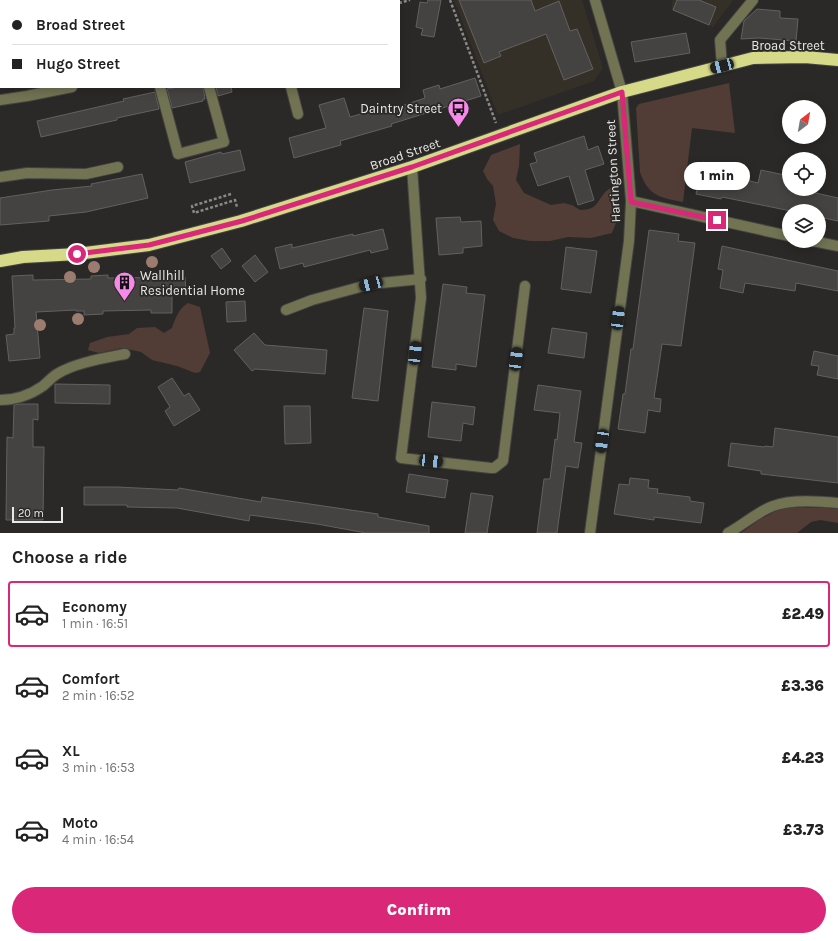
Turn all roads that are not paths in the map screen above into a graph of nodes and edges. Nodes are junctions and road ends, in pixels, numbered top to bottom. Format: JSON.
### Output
{"nodes":[{"id":1,"x":595,"y":0,"type":"edge"},
{"id":2,"x":753,"y":0,"type":"edge"},
{"id":3,"x":838,"y":60,"type":"edge"},
{"id":4,"x":722,"y":66,"type":"junction"},
{"id":5,"x":67,"y":88,"type":"edge"},
{"id":6,"x":160,"y":88,"type":"edge"},
{"id":7,"x":209,"y":88,"type":"edge"},
{"id":8,"x":291,"y":88,"type":"edge"},
{"id":9,"x":622,"y":92,"type":"junction"},
{"id":10,"x":0,"y":100,"type":"edge"},
{"id":11,"x":298,"y":114,"type":"dead end"},
{"id":12,"x":118,"y":167,"type":"dead end"},
{"id":13,"x":412,"y":167,"type":"junction"},
{"id":14,"x":0,"y":177,"type":"edge"},
{"id":15,"x":631,"y":202,"type":"junction"},
{"id":16,"x":782,"y":234,"type":"edge"},
{"id":17,"x":826,"y":244,"type":"edge"},
{"id":18,"x":838,"y":246,"type":"edge"},
{"id":19,"x":0,"y":260,"type":"edge"},
{"id":20,"x":421,"y":279,"type":"junction"},
{"id":21,"x":525,"y":286,"type":"dead end"},
{"id":22,"x":286,"y":310,"type":"dead end"},
{"id":23,"x":125,"y":354,"type":"dead end"},
{"id":24,"x":0,"y":400,"type":"edge"},
{"id":25,"x":838,"y":503,"type":"edge"},
{"id":26,"x":590,"y":533,"type":"edge"},
{"id":27,"x":728,"y":533,"type":"edge"}],
"edges":[{"from":1,"to":9,"type":"street","name":"Hartington Street"},
{"from":2,"to":4,"type":"street"},
{"from":3,"to":4,"type":"highway","name":"Broad Street"},
{"from":4,"to":9,"type":"highway","name":"Broad Street"},
{"from":5,"to":10,"type":"street"},
{"from":6,"to":7,"type":"street"},
{"from":8,"to":11,"type":"street"},
{"from":9,"to":13,"type":"highway","name":"Broad Street"},
{"from":9,"to":15,"type":"street","name":"Hartington Street"},
{"from":12,"to":14,"type":"street"},
{"from":13,"to":19,"type":"highway","name":"Broad Street"},
{"from":13,"to":20,"type":"street"},
{"from":15,"to":16,"type":"street"},
{"from":15,"to":26,"type":"street","name":"Hartington Street"},
{"from":17,"to":18,"type":"street"},
{"from":20,"to":21,"type":"street"},
{"from":20,"to":22,"type":"street"},
{"from":23,"to":24,"type":"street"},
{"from":25,"to":27,"type":"street"}]}
